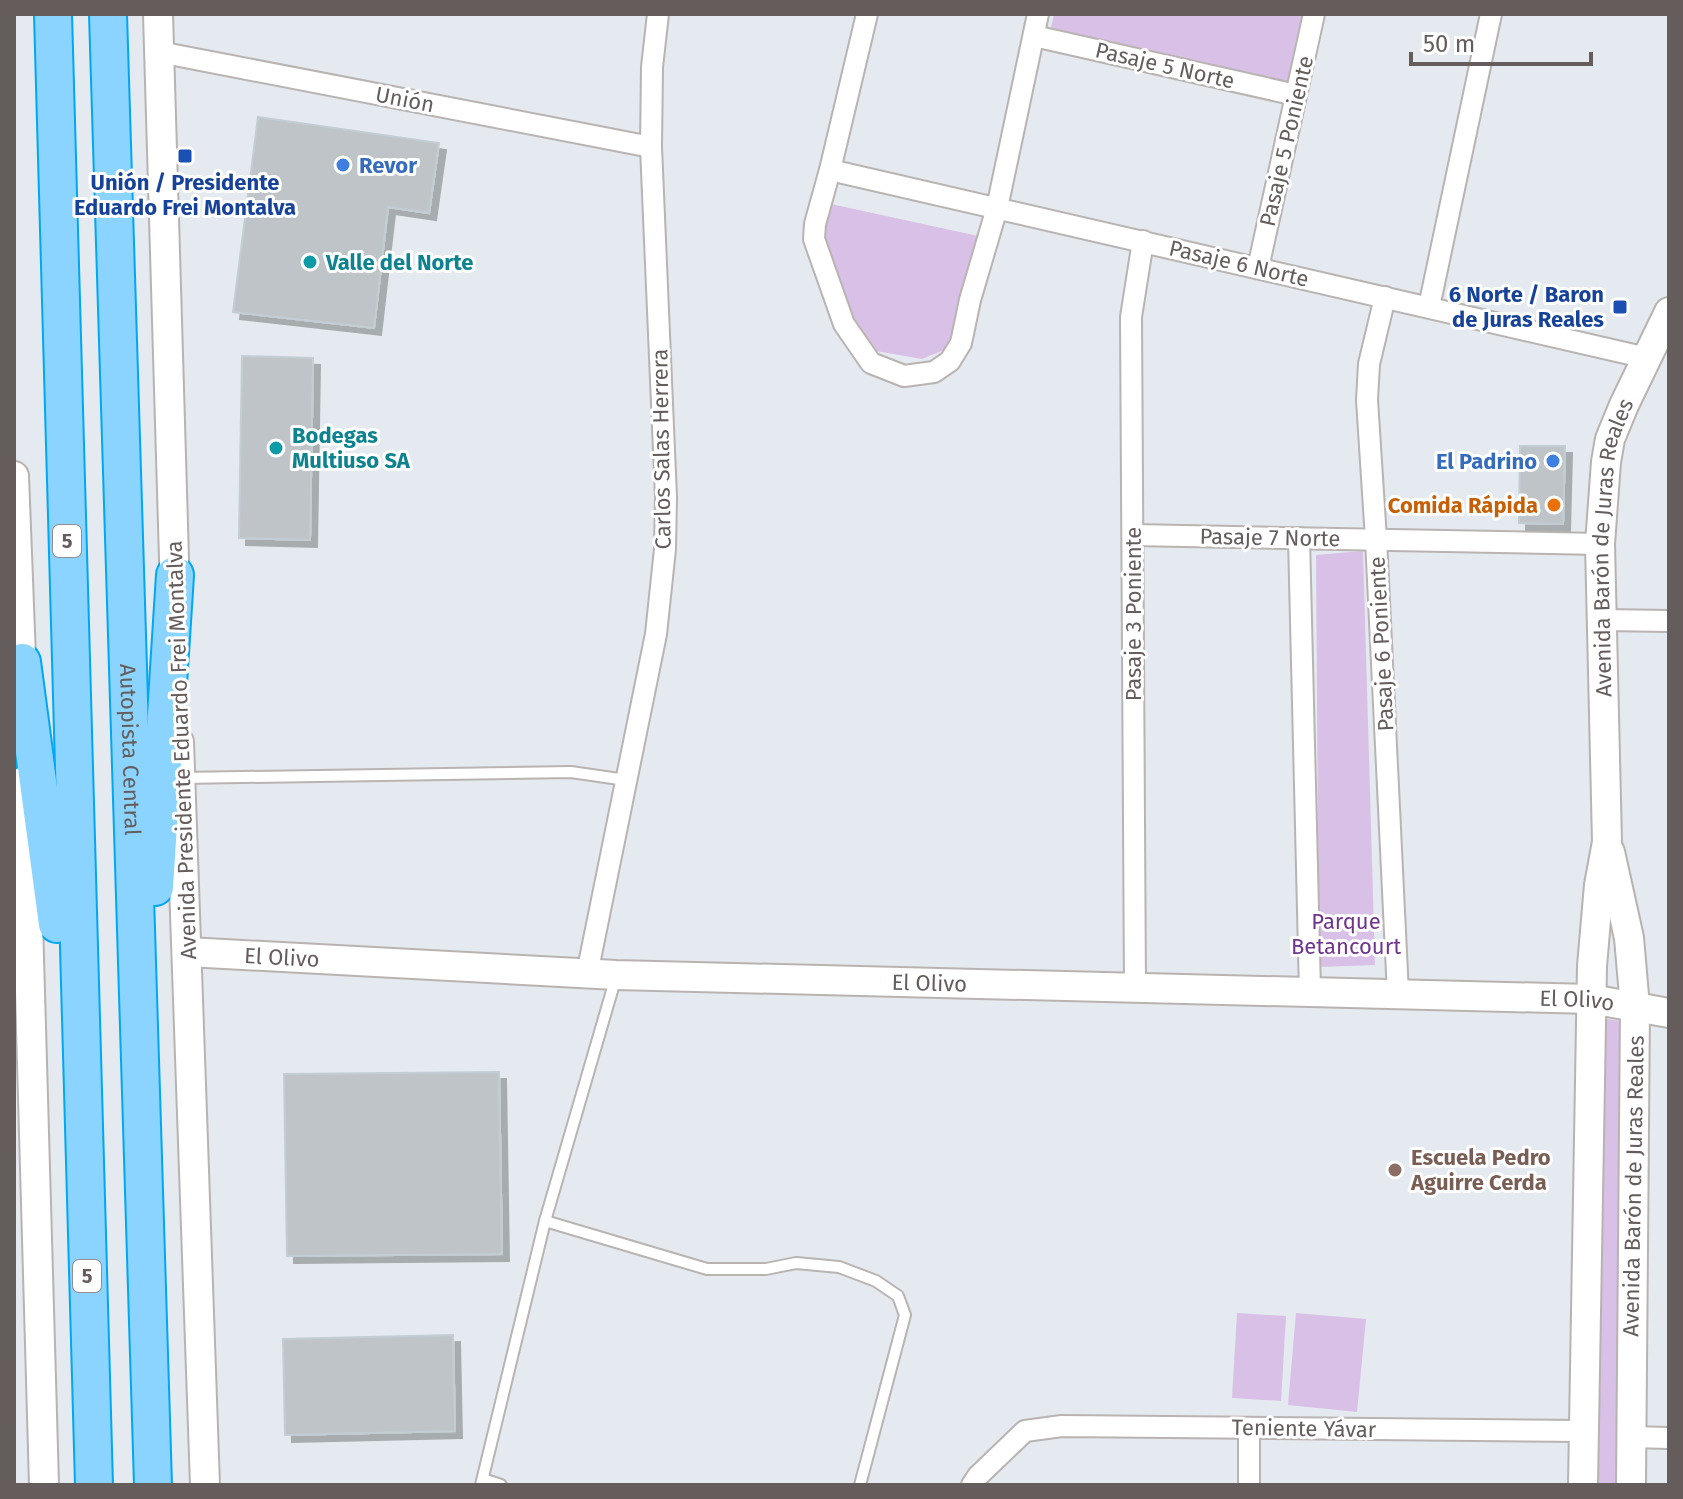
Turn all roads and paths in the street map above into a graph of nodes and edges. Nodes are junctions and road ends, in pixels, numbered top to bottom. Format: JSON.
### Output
{"nodes":[{"id":1,"x":53,"y":14,"type":"edge"},
{"id":2,"x":108,"y":14,"type":"edge"},
{"id":3,"x":158,"y":14,"type":"edge"},
{"id":4,"x":658,"y":14,"type":"edge"},
{"id":5,"x":867,"y":14,"type":"edge"},
{"id":6,"x":1038,"y":14,"type":"edge"},
{"id":7,"x":1314,"y":14,"type":"edge"},
{"id":8,"x":1491,"y":14,"type":"edge"},
{"id":9,"x":1034,"y":36,"type":"junction"},
{"id":10,"x":159,"y":52,"type":"junction"},
{"id":11,"x":1296,"y":95,"type":"junction"},
{"id":12,"x":651,"y":147,"type":"junction"},
{"id":13,"x":830,"y":170,"type":"junction"},
{"id":14,"x":997,"y":208,"type":"junction"},
{"id":15,"x":1143,"y":241,"type":"junction"},
{"id":16,"x":1258,"y":268,"type":"junction"},
{"id":17,"x":1385,"y":297,"type":"junction"},
{"id":18,"x":1429,"y":307,"type":"junction"},
{"id":19,"x":1669,"y":312,"type":"edge"},
{"id":20,"x":1647,"y":358,"type":"junction"},
{"id":21,"x":14,"y":476,"type":"edge"},
{"id":22,"x":1133,"y":535,"type":"junction"},
{"id":23,"x":1299,"y":538,"type":"junction"},
{"id":24,"x":1376,"y":539,"type":"junction"},
{"id":25,"x":1600,"y":544,"type":"junction"},
{"id":26,"x":175,"y":575,"type":"junction"},
{"id":27,"x":1603,"y":620,"type":"junction"},
{"id":28,"x":1669,"y":621,"type":"edge"},
{"id":29,"x":22,"y":662,"type":"junction"},
{"id":30,"x":180,"y":778,"type":"junction"},
{"id":31,"x":626,"y":780,"type":"junction"},
{"id":32,"x":1607,"y":842,"type":"junction"},
{"id":33,"x":188,"y":952,"type":"junction"},
{"id":34,"x":587,"y":974,"type":"junction"},
{"id":35,"x":616,"y":975,"type":"junction"},
{"id":36,"x":1135,"y":988,"type":"junction"},
{"id":37,"x":1310,"y":992,"type":"junction"},
{"id":38,"x":1398,"y":994,"type":"junction"},
{"id":39,"x":1591,"y":999,"type":"junction"},
{"id":40,"x":1635,"y":1007,"type":"junction"},
{"id":41,"x":1669,"y":1013,"type":"edge"},
{"id":42,"x":80,"y":1067,"type":"junction"},
{"id":43,"x":140,"y":1076,"type":"junction"},
{"id":44,"x":545,"y":1221,"type":"junction"},
{"id":45,"x":1249,"y":1428,"type":"junction"},
{"id":46,"x":1583,"y":1431,"type":"junction"},
{"id":47,"x":1631,"y":1437,"type":"junction"},
{"id":48,"x":1669,"y":1438,"type":"edge"},
{"id":49,"x":482,"y":1482,"type":"edge"},
{"id":50,"x":44,"y":1485,"type":"edge"},
{"id":51,"x":94,"y":1485,"type":"edge"},
{"id":52,"x":153,"y":1485,"type":"edge"},
{"id":53,"x":205,"y":1485,"type":"edge"},
{"id":54,"x":501,"y":1485,"type":"edge"},
{"id":55,"x":860,"y":1485,"type":"edge"},
{"id":56,"x":972,"y":1485,"type":"edge"},
{"id":57,"x":1249,"y":1485,"type":"edge"},
{"id":58,"x":1583,"y":1485,"type":"edge"},
{"id":59,"x":1631,"y":1485,"type":"edge"}],
"edges":[{"from":1,"to":42,"type":"highway","number":"5"},
{"from":2,"to":43,"type":"highway","name":"Autopista Central"},
{"from":3,"to":10,"type":"street","name":"Avenida Presidente Eduardo Frei Montalva"},
{"from":4,"to":12,"type":"street","name":"Carlos Salas Herrera"},
{"from":5,"to":13,"type":"street"},
{"from":6,"to":9,"type":"street"},
{"from":7,"to":11,"type":"street","name":"Pasaje 5 Poniente"},
{"from":8,"to":18,"type":"street"},
{"from":9,"to":11,"type":"street","name":"Pasaje 5 Norte"},
{"from":9,"to":14,"type":"street"},
{"from":10,"to":12,"type":"street","name":"Unión"},
{"from":10,"to":26,"type":"street","name":"Avenida Presidente Eduardo Frei Montalva"},
{"from":11,"to":16,"type":"street","name":"Pasaje 5 Poniente"},
{"from":12,"to":31,"type":"street","name":"Carlos Salas Herrera"},
{"from":13,"to":14,"type":"street","name":"Pasaje 6 Norte"},
{"from":13,"to":14,"type":"street"},
{"from":14,"to":15,"type":"street","name":"Pasaje 6 Norte"},
{"from":15,"to":16,"type":"street","name":"Pasaje 6 Norte"},
{"from":15,"to":22,"type":"street","name":"Pasaje 3 Poniente"},
{"from":16,"to":17,"type":"street","name":"Pasaje 6 Norte"},
{"from":17,"to":18,"type":"street","name":"Pasaje 6 Norte"},
{"from":17,"to":24,"type":"street","name":"Pasaje 6 Poniente"},
{"from":18,"to":20,"type":"street","name":"Pasaje 6 Norte"},
{"from":19,"to":20,"type":"street","name":"Avenida Barón de Juras Reales"},
{"from":20,"to":25,"type":"street","name":"Avenida Barón de Juras Reales"},
{"from":21,"to":29,"type":"street"},
{"from":22,"to":23,"type":"street","name":"Pasaje 7 Norte"},
{"from":22,"to":36,"type":"street","name":"Pasaje 3 Poniente"},
{"from":23,"to":24,"type":"street","name":"Pasaje 7 Norte"},
{"from":23,"to":37,"type":"street"},
{"from":24,"to":25,"type":"street","name":"Pasaje 7 Norte"},
{"from":24,"to":38,"type":"street","name":"Pasaje 6 Poniente"},
{"from":25,"to":27,"type":"street","name":"Avenida Barón de Juras Reales"},
{"from":26,"to":30,"type":"street","name":"Avenida Presidente Eduardo Frei Montalva"},
{"from":26,"to":43,"type":"highway"},
{"from":27,"to":28,"type":"street"},
{"from":27,"to":32,"type":"street","name":"Avenida Barón de Juras Reales"},
{"from":29,"to":42,"type":"highway"},
{"from":29,"to":50,"type":"street"},
{"from":30,"to":31,"type":"lane"},
{"from":30,"to":33,"type":"street","name":"Avenida Presidente Eduardo Frei Montalva"},
{"from":31,"to":34,"type":"street","name":"Carlos Salas Herrera"},
{"from":32,"to":39,"type":"street","name":"Avenida Barón de Juras Reales"},
{"from":32,"to":40,"type":"street","name":"Avenida Barón de Juras Reales"},
{"from":33,"to":34,"type":"street","name":"El Olivo"},
{"from":33,"to":53,"type":"street","name":"Avenida Presidente Eduardo Frei Montalva"},
{"from":34,"to":35,"type":"street","name":"El Olivo"},
{"from":35,"to":36,"type":"street","name":"El Olivo"},
{"from":35,"to":44,"type":"lane"},
{"from":36,"to":37,"type":"street","name":"El Olivo"},
{"from":37,"to":38,"type":"street","name":"El Olivo"},
{"from":38,"to":39,"type":"street","name":"El Olivo"},
{"from":39,"to":40,"type":"street","name":"El Olivo"},
{"from":39,"to":46,"type":"street","name":"Avenida Barón de Juras Reales"},
{"from":40,"to":41,"type":"street","name":"El Olivo"},
{"from":40,"to":47,"type":"street","name":"Avenida Barón de Juras Reales"},
{"from":42,"to":51,"type":"highway","number":"5"},
{"from":43,"to":52,"type":"highway","name":"Autopista Central"},
{"from":44,"to":49,"type":"lane"},
{"from":44,"to":55,"type":"lane"},
{"from":45,"to":46,"type":"street","name":"Teniente Yávar"},
{"from":45,"to":56,"type":"street","name":"Teniente Yávar"},
{"from":45,"to":57,"type":"street"},
{"from":46,"to":58,"type":"street","name":"Avenida Barón de Juras Reales"},
{"from":47,"to":48,"type":"street"},
{"from":47,"to":59,"type":"street","name":"Avenida Barón de Juras Reales"},
{"from":49,"to":54,"type":"lane"}]}
